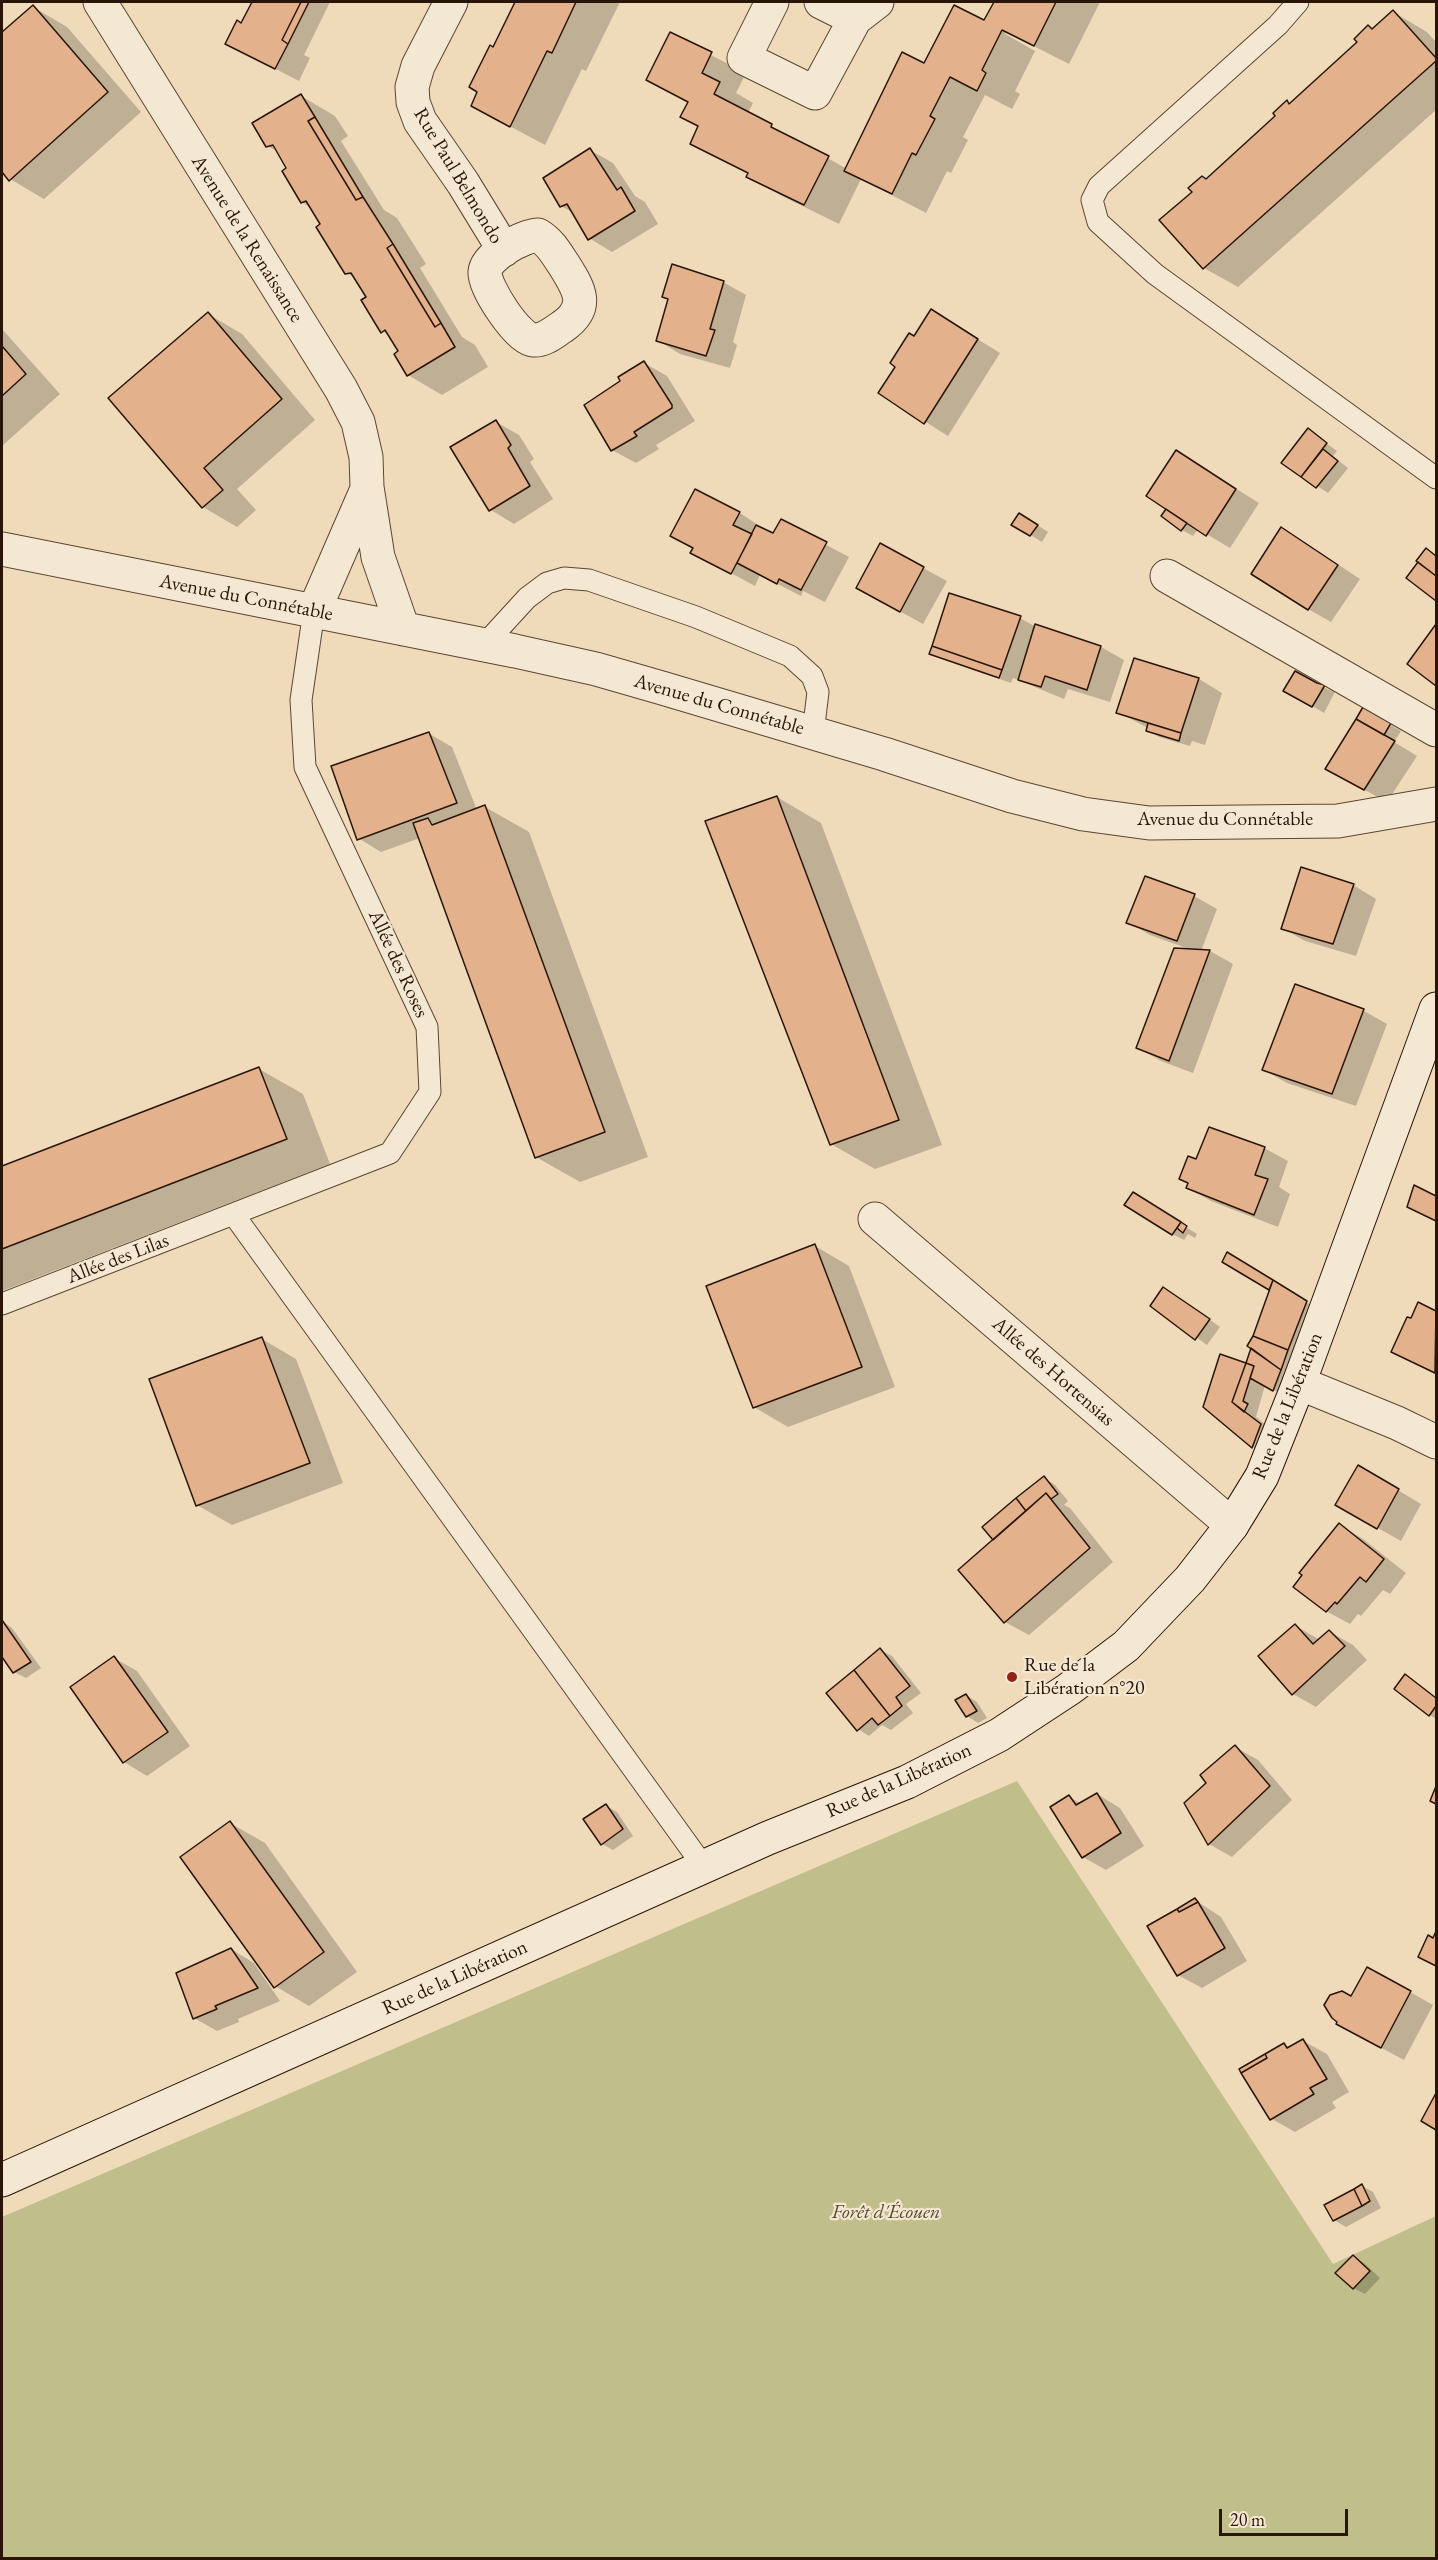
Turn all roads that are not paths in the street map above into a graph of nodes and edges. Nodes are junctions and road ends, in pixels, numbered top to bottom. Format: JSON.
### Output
{"nodes":[{"id":1,"x":100,"y":2,"type":"edge"},
{"id":2,"x":451,"y":2,"type":"edge"},
{"id":3,"x":772,"y":2,"type":"edge"},
{"id":4,"x":821,"y":2,"type":"edge"},
{"id":5,"x":1298,"y":2,"type":"edge"},
{"id":6,"x":866,"y":10,"type":"edge"},
{"id":7,"x":504,"y":250,"type":"dead end"},
{"id":8,"x":1437,"y":478,"type":"edge"},
{"id":9,"x":367,"y":487,"type":"junction"},
{"id":10,"x":2,"y":549,"type":"edge"},
{"id":11,"x":1167,"y":576,"type":"dead end"},
{"id":12,"x":314,"y":611,"type":"junction"},
{"id":13,"x":403,"y":629,"type":"junction"},
{"id":14,"x":484,"y":645,"type":"junction"},
{"id":15,"x":1437,"y":730,"type":"edge"},
{"id":16,"x":813,"y":733,"type":"junction"},
{"id":17,"x":1437,"y":804,"type":"edge"},
{"id":18,"x":1437,"y":1009,"type":"edge"},
{"id":19,"x":234,"y":1215,"type":"junction"},
{"id":20,"x":875,"y":1219,"type":"dead end"},
{"id":21,"x":2,"y":1304,"type":"edge"},
{"id":22,"x":1299,"y":1383,"type":"junction"},
{"id":23,"x":1437,"y":1442,"type":"edge"},
{"id":24,"x":1232,"y":1525,"type":"junction"},
{"id":25,"x":704,"y":1866,"type":"junction"},
{"id":26,"x":2,"y":2180,"type":"edge"}],
"edges":[{"from":1,"to":9,"type":"street","name":"Avenue de la Renaissance"},
{"from":2,"to":7,"type":"street","name":"Rue Paul Belmondo"},
{"from":3,"to":6,"type":"street"},
{"from":4,"to":6,"type":"street"},
{"from":5,"to":8,"type":"lane"},
{"from":9,"to":12,"type":"street"},
{"from":9,"to":13,"type":"street","name":"Avenue de la Renaissance"},
{"from":10,"to":12,"type":"street","name":"Avenue du Connétable"},
{"from":11,"to":15,"type":"street"},
{"from":12,"to":13,"type":"street","name":"Avenue du Connétable"},
{"from":12,"to":19,"type":"lane","name":"Allée des Roses"},
{"from":13,"to":14,"type":"street","name":"Avenue du Connétable"},
{"from":14,"to":16,"type":"street","name":"Avenue du Connétable"},
{"from":14,"to":16,"type":"lane"},
{"from":16,"to":17,"type":"street","name":"Avenue du Connétable"},
{"from":18,"to":22,"type":"street","name":"Rue de la Libération"},
{"from":19,"to":21,"type":"lane","name":"Allée des Lilas"},
{"from":19,"to":25,"type":"lane"},
{"from":20,"to":24,"type":"street","name":"Allée des Hortensias"},
{"from":22,"to":23,"type":"street"},
{"from":22,"to":24,"type":"street","name":"Rue de la Libération"},
{"from":24,"to":25,"type":"street","name":"Rue de la Libération"},
{"from":25,"to":26,"type":"street","name":"Rue de la Libération"}]}
